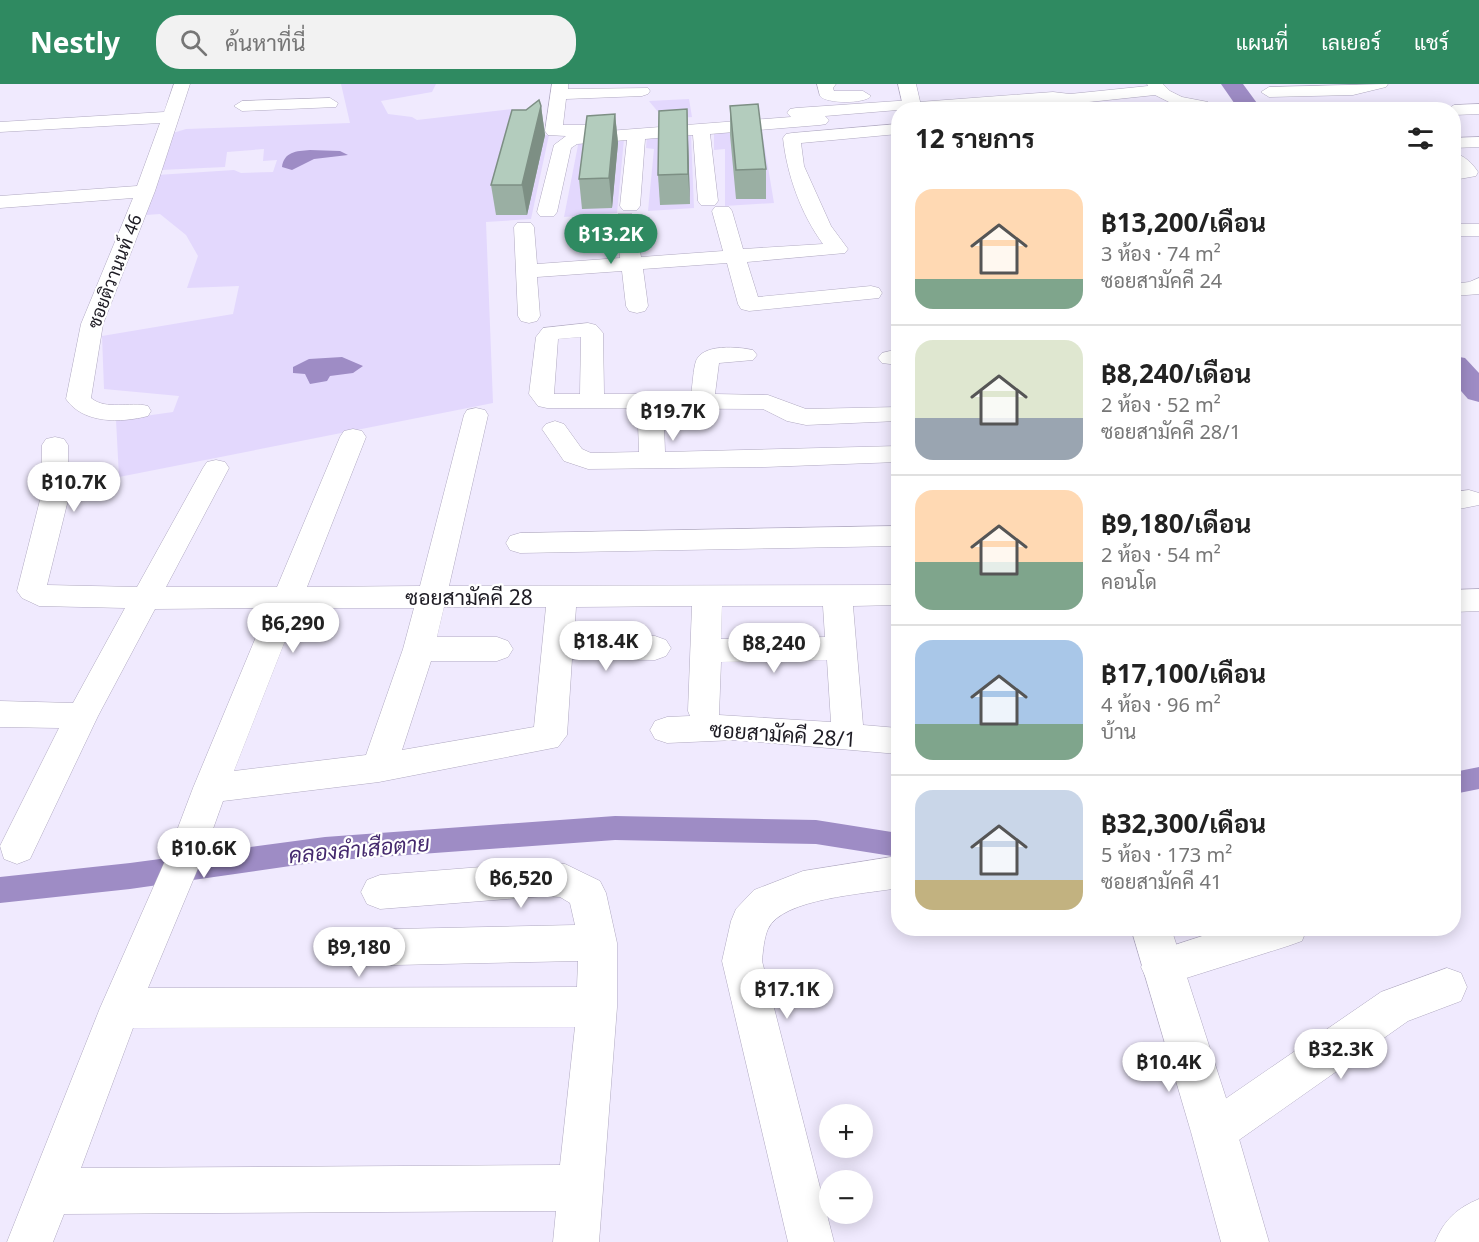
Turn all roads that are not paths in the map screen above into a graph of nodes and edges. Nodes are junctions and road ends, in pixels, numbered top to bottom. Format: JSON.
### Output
{"nodes":[{"id":1,"x":182,"y":84,"type":"edge"},
{"id":2,"x":828,"y":84,"type":"edge"},
{"id":3,"x":1380,"y":84,"type":"edge"},
{"id":4,"x":1002,"y":85,"type":"edge"},
{"id":5,"x":642,"y":87,"type":"edge"},
{"id":6,"x":1157,"y":87,"type":"edge"},
{"id":7,"x":560,"y":89,"type":"edge"},
{"id":8,"x":1047,"y":92,"type":"junction"},
{"id":9,"x":1269,"y":92,"type":"dead end"},
{"id":10,"x":1091,"y":96,"type":"junction"},
{"id":11,"x":909,"y":102,"type":"edge"},
{"id":12,"x":1055,"y":102,"type":"edge"},
{"id":13,"x":1108,"y":102,"type":"edge"},
{"id":14,"x":1179,"y":102,"type":"edge"},
{"id":15,"x":330,"y":103,"type":"dead end"},
{"id":16,"x":242,"y":104,"type":"dead end"},
{"id":17,"x":891,"y":104,"type":"edge"},
{"id":18,"x":891,"y":104,"type":"edge"},
{"id":19,"x":1479,"y":109,"type":"edge"},
{"id":20,"x":1461,"y":110,"type":"edge"},
{"id":21,"x":170,"y":117,"type":"junction"},
{"id":22,"x":0,"y":127,"type":"edge"},
{"id":23,"x":701,"y":128,"type":"junction"},
{"id":24,"x":641,"y":129,"type":"junction"},
{"id":25,"x":891,"y":130,"type":"edge"},
{"id":26,"x":1479,"y":142,"type":"edge"},
{"id":27,"x":1461,"y":143,"type":"edge"},
{"id":28,"x":1461,"y":165,"type":"edge"},
{"id":29,"x":1461,"y":174,"type":"edge"},
{"id":30,"x":145,"y":191,"type":"junction"},
{"id":31,"x":0,"y":202,"type":"edge"},
{"id":32,"x":547,"y":212,"type":"dead end"},
{"id":33,"x":524,"y":226,"type":"edge"},
{"id":34,"x":1461,"y":230,"type":"edge"},
{"id":35,"x":1479,"y":230,"type":"edge"},
{"id":36,"x":735,"y":256,"type":"junction"},
{"id":37,"x":631,"y":264,"type":"junction"},
{"id":38,"x":526,"y":271,"type":"junction"},
{"id":39,"x":1479,"y":284,"type":"edge"},
{"id":40,"x":1461,"y":289,"type":"edge"},
{"id":41,"x":871,"y":293,"type":"dead end"},
{"id":42,"x":637,"y":306,"type":"dead end"},
{"id":43,"x":529,"y":316,"type":"dead end"},
{"id":44,"x":745,"y":355,"type":"dead end"},
{"id":45,"x":593,"y":389,"type":"dead end"},
{"id":46,"x":702,"y":401,"type":"junction"},
{"id":47,"x":139,"y":411,"type":"dead end"},
{"id":48,"x":891,"y":414,"type":"edge"},
{"id":49,"x":476,"y":415,"type":"dead end"},
{"id":50,"x":651,"y":423,"type":"dead end"},
{"id":51,"x":555,"y":429,"type":"dead end"},
{"id":52,"x":353,"y":437,"type":"dead end"},
{"id":53,"x":55,"y":445,"type":"dead end"},
{"id":54,"x":891,"y":454,"type":"edge"},
{"id":55,"x":652,"y":460,"type":"junction"},
{"id":56,"x":216,"y":468,"type":"dead end"},
{"id":57,"x":891,"y":536,"type":"edge"},
{"id":58,"x":520,"y":543,"type":"dead end"},
{"id":59,"x":837,"y":595,"type":"junction"},
{"id":60,"x":891,"y":595,"type":"edge"},
{"id":61,"x":562,"y":596,"type":"junction"},
{"id":62,"x":707,"y":596,"type":"junction"},
{"id":63,"x":288,"y":597,"type":"junction"},
{"id":64,"x":432,"y":597,"type":"junction"},
{"id":65,"x":146,"y":598,"type":"junction"},
{"id":66,"x":1479,"y":600,"type":"edge"},
{"id":67,"x":1461,"y":601,"type":"edge"},
{"id":68,"x":557,"y":648,"type":"junction"},
{"id":69,"x":655,"y":648,"type":"dead end"},
{"id":70,"x":841,"y":648,"type":"junction"},
{"id":71,"x":419,"y":649,"type":"junction"},
{"id":72,"x":497,"y":649,"type":"dead end"},
{"id":73,"x":705,"y":651,"type":"junction"},
{"id":74,"x":704,"y":711,"type":"dead end"},
{"id":75,"x":0,"y":714,"type":"edge"},
{"id":76,"x":82,"y":716,"type":"junction"},
{"id":77,"x":848,"y":722,"type":"dead end"},
{"id":78,"x":667,"y":730,"type":"dead end"},
{"id":79,"x":891,"y":740,"type":"edge"},
{"id":80,"x":379,"y":768,"type":"junction"},
{"id":81,"x":210,"y":788,"type":"junction"},
{"id":82,"x":17,"y":848,"type":"dead end"},
{"id":83,"x":891,"y":873,"type":"edge"},
{"id":84,"x":380,"y":892,"type":"dead end"},
{"id":85,"x":1235,"y":936,"type":"edge"},
{"id":86,"x":598,"y":943,"type":"junction"},
{"id":87,"x":350,"y":948,"type":"dead end"},
{"id":88,"x":1156,"y":948,"type":"edge"},
{"id":89,"x":1447,"y":987,"type":"dead end"},
{"id":90,"x":597,"y":1007,"type":"junction"},
{"id":91,"x":120,"y":1008,"type":"junction"},
{"id":92,"x":1214,"y":1132,"type":"junction"},
{"id":93,"x":580,"y":1188,"type":"junction"},
{"id":94,"x":51,"y":1191,"type":"junction"},
{"id":95,"x":1479,"y":1222,"type":"edge"},
{"id":96,"x":30,"y":1242,"type":"edge"},
{"id":97,"x":576,"y":1242,"type":"edge"},
{"id":98,"x":811,"y":1242,"type":"edge"},
{"id":99,"x":1245,"y":1242,"type":"edge"},
{"id":100,"x":1458,"y":1242,"type":"edge"}],
"edges":[{"from":1,"to":21,"type":"street","name":"ซอยติวานนท์ 46"},
{"from":2,"to":11,"type":"street"},
{"from":3,"to":9,"type":"street"},
{"from":4,"to":8,"type":"street"},
{"from":4,"to":11,"type":"street"},
{"from":5,"to":7,"type":"street"},
{"from":5,"to":24,"type":"street"},
{"from":6,"to":10,"type":"street"},
{"from":6,"to":14,"type":"street"},
{"from":7,"to":24,"type":"street"},
{"from":8,"to":10,"type":"street"},
{"from":8,"to":11,"type":"street"},
{"from":8,"to":12,"type":"street"},
{"from":10,"to":13,"type":"street"},
{"from":15,"to":16,"type":"street"},
{"from":17,"to":23,"type":"street"},
{"from":18,"to":24,"type":"street"},
{"from":19,"to":20,"type":"street"},
{"from":21,"to":22,"type":"street"},
{"from":21,"to":30,"type":"street","name":"ซอยติวานนท์ 46"},
{"from":23,"to":24,"type":"street"},
{"from":23,"to":36,"type":"street"},
{"from":24,"to":32,"type":"street"},
{"from":24,"to":37,"type":"street"},
{"from":25,"to":36,"type":"street"},
{"from":26,"to":27,"type":"street"},
{"from":28,"to":29,"type":"street"},
{"from":30,"to":31,"type":"street"},
{"from":30,"to":47,"type":"street","name":"ซอยติวานนท์ 46"},
{"from":33,"to":38,"type":"street"},
{"from":34,"to":35,"type":"street"},
{"from":36,"to":37,"type":"street"},
{"from":36,"to":41,"type":"street"},
{"from":37,"to":38,"type":"street"},
{"from":37,"to":42,"type":"street"},
{"from":38,"to":43,"type":"street"},
{"from":39,"to":40,"type":"street"},
{"from":44,"to":46,"type":"street"},
{"from":45,"to":46,"type":"street"},
{"from":46,"to":48,"type":"street"},
{"from":49,"to":64,"type":"street"},
{"from":50,"to":55,"type":"street"},
{"from":51,"to":55,"type":"street"},
{"from":52,"to":63,"type":"street"},
{"from":53,"to":65,"type":"street","name":"ซอยสามัคคี 28"},
{"from":54,"to":55,"type":"street"},
{"from":56,"to":65,"type":"street"},
{"from":57,"to":58,"type":"street"},
{"from":59,"to":60,"type":"street","name":"ซอยสามัคคี 28"},
{"from":59,"to":62,"type":"street","name":"ซอยสามัคคี 28"},
{"from":59,"to":70,"type":"street"},
{"from":61,"to":62,"type":"street","name":"ซอยสามัคคี 28"},
{"from":61,"to":64,"type":"street","name":"ซอยสามัคคี 28"},
{"from":61,"to":68,"type":"street"},
{"from":62,"to":73,"type":"street"},
{"from":63,"to":64,"type":"street","name":"ซอยสามัคคี 28"},
{"from":63,"to":65,"type":"street","name":"ซอยสามัคคี 28"},
{"from":63,"to":81,"type":"street"},
{"from":64,"to":71,"type":"street"},
{"from":65,"to":76,"type":"street"},
{"from":66,"to":67,"type":"street"},
{"from":68,"to":69,"type":"street"},
{"from":68,"to":80,"type":"street"},
{"from":70,"to":73,"type":"street"},
{"from":70,"to":77,"type":"street"},
{"from":71,"to":72,"type":"street"},
{"from":71,"to":80,"type":"street"},
{"from":73,"to":74,"type":"street"},
{"from":75,"to":76,"type":"street"},
{"from":76,"to":82,"type":"street"},
{"from":78,"to":79,"type":"street","name":"ซอยสามัคคี 28/1"},
{"from":80,"to":81,"type":"street"},
{"from":81,"to":91,"type":"street"},
{"from":83,"to":98,"type":"street"},
{"from":84,"to":86,"type":"street"},
{"from":85,"to":88,"type":"street"},
{"from":86,"to":87,"type":"street"},
{"from":86,"to":90,"type":"street"},
{"from":88,"to":92,"type":"main road"},
{"from":89,"to":92,"type":"street"},
{"from":90,"to":91,"type":"street"},
{"from":90,"to":93,"type":"street"},
{"from":91,"to":94,"type":"street"},
{"from":92,"to":99,"type":"main road"},
{"from":93,"to":94,"type":"street"},
{"from":93,"to":97,"type":"street"},
{"from":94,"to":96,"type":"street"},
{"from":95,"to":100,"type":"street"}]}
